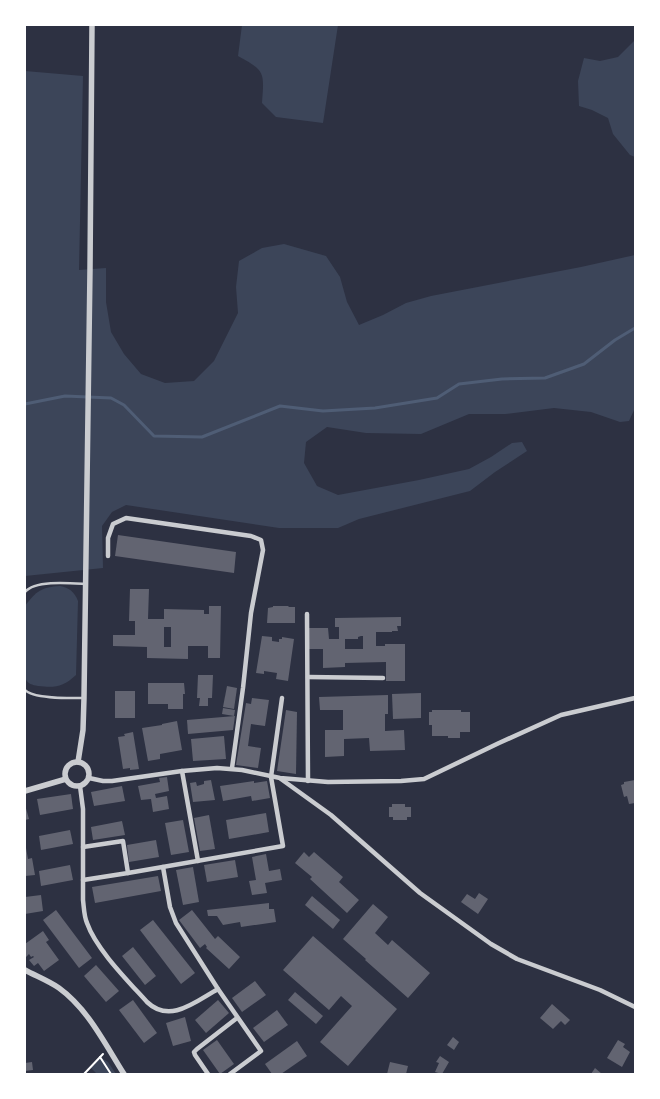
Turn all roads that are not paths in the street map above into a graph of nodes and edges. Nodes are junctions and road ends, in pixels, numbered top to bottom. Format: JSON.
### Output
{"nodes":[{"id":1,"x":92,"y":25,"type":"edge"},
{"id":2,"x":108,"y":556,"type":"dead end"},
{"id":3,"x":86,"y":584,"type":"junction"},
{"id":4,"x":25,"y":592,"type":"edge"},
{"id":5,"x":307,"y":614,"type":"dead end"},
{"id":6,"x":308,"y":677,"type":"junction"},
{"id":7,"x":383,"y":678,"type":"dead end"},
{"id":8,"x":25,"y":690,"type":"edge"},
{"id":9,"x":84,"y":698,"type":"junction"},
{"id":10,"x":282,"y":698,"type":"dead end"},
{"id":11,"x":635,"y":698,"type":"edge"},
{"id":12,"x":78,"y":762,"type":"junction"},
{"id":13,"x":232,"y":768,"type":"junction"},
{"id":14,"x":182,"y":771,"type":"junction"},
{"id":15,"x":271,"y":777,"type":"junction"},
{"id":16,"x":89,"y":778,"type":"junction"},
{"id":17,"x":280,"y":778,"type":"junction"},
{"id":18,"x":66,"y":779,"type":"junction"},
{"id":19,"x":308,"y":781,"type":"junction"},
{"id":20,"x":80,"y":786,"type":"junction"},
{"id":21,"x":25,"y":791,"type":"edge"},
{"id":22,"x":83,"y":847,"type":"junction"},
{"id":23,"x":198,"y":861,"type":"junction"},
{"id":24,"x":163,"y":866,"type":"junction"},
{"id":25,"x":128,"y":873,"type":"junction"},
{"id":26,"x":83,"y":880,"type":"junction"},
{"id":27,"x":25,"y":970,"type":"edge"},
{"id":28,"x":218,"y":990,"type":"junction"},
{"id":29,"x":635,"y":1007,"type":"edge"},
{"id":30,"x":237,"y":1018,"type":"junction"},
{"id":31,"x":124,"y":1074,"type":"edge"},
{"id":32,"x":208,"y":1074,"type":"edge"},
{"id":33,"x":230,"y":1074,"type":"edge"}],
"edges":[{"from":1,"to":3,"type":"street"},
{"from":2,"to":13,"type":"street"},
{"from":3,"to":4,"type":"lane"},
{"from":3,"to":9,"type":"street"},
{"from":5,"to":6,"type":"street"},
{"from":6,"to":7,"type":"street"},
{"from":6,"to":19,"type":"street"},
{"from":8,"to":9,"type":"lane"},
{"from":9,"to":12,"type":"street"},
{"from":10,"to":15,"type":"street"},
{"from":11,"to":19,"type":"street"},
{"from":12,"to":16,"type":"street"},
{"from":12,"to":18,"type":"street"},
{"from":13,"to":14,"type":"street"},
{"from":13,"to":15,"type":"street"},
{"from":14,"to":16,"type":"street"},
{"from":14,"to":23,"type":"street"},
{"from":15,"to":17,"type":"street"},
{"from":15,"to":23,"type":"street"},
{"from":16,"to":20,"type":"street"},
{"from":17,"to":19,"type":"street"},
{"from":17,"to":29,"type":"street"},
{"from":18,"to":20,"type":"street"},
{"from":18,"to":21,"type":"street"},
{"from":20,"to":22,"type":"street"},
{"from":22,"to":25,"type":"street"},
{"from":22,"to":26,"type":"street"},
{"from":23,"to":24,"type":"street"},
{"from":24,"to":25,"type":"street"},
{"from":24,"to":28,"type":"street"},
{"from":25,"to":26,"type":"street"},
{"from":26,"to":28,"type":"street"},
{"from":27,"to":31,"type":"street"},
{"from":28,"to":30,"type":"street"},
{"from":30,"to":32,"type":"street"},
{"from":30,"to":33,"type":"street"}]}
